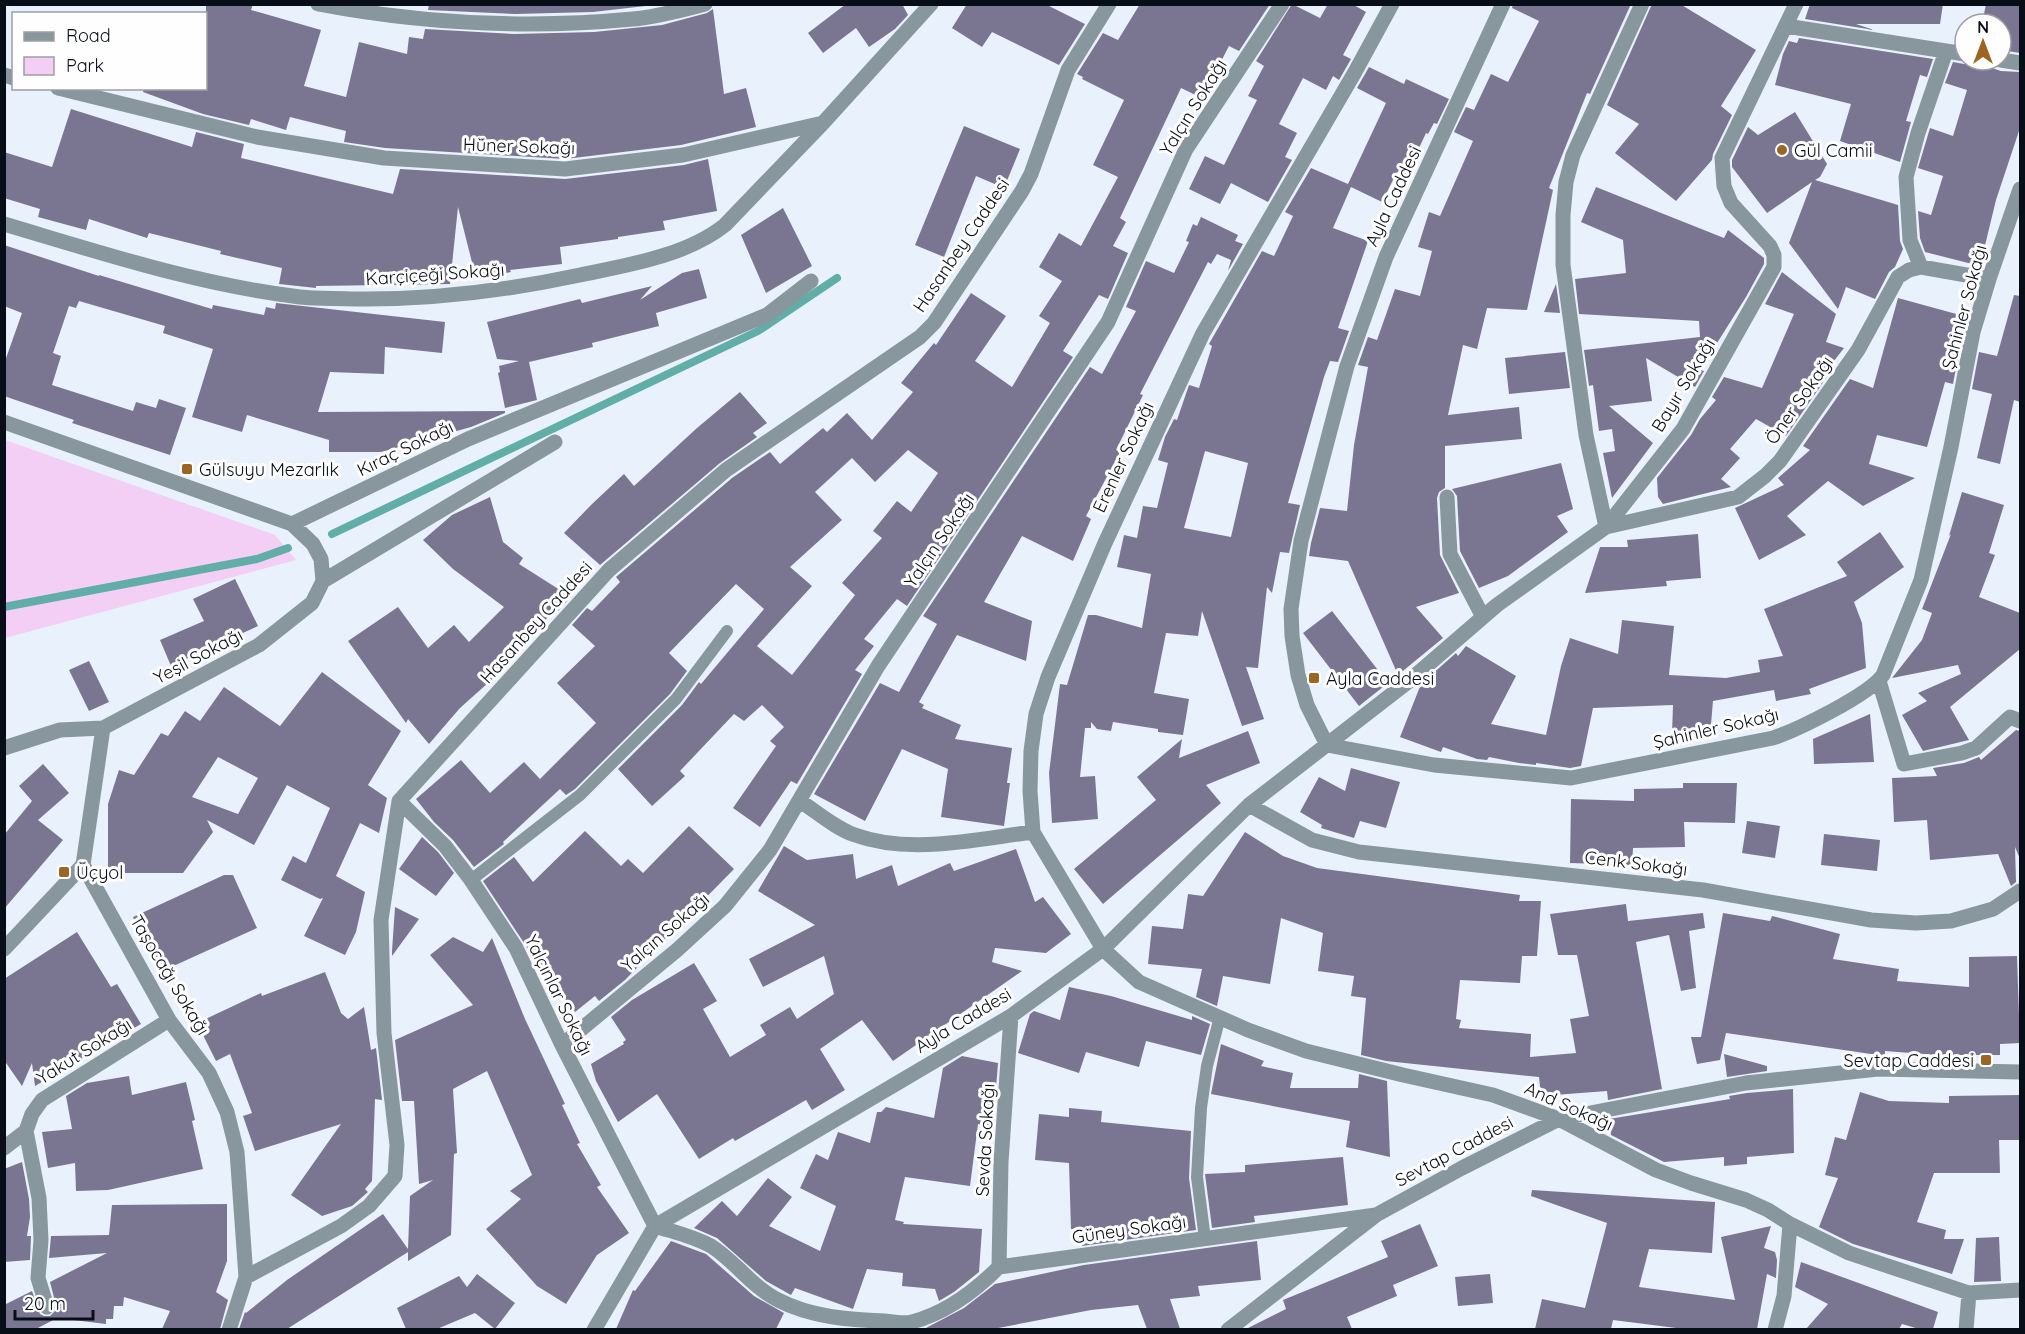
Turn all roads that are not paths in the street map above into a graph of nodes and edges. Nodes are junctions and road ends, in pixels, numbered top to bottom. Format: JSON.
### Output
{"nodes":[{"id":1,"x":318,"y":4,"type":"edge"},
{"id":2,"x":705,"y":4,"type":"edge"},
{"id":3,"x":931,"y":4,"type":"edge"},
{"id":4,"x":1109,"y":4,"type":"edge"},
{"id":5,"x":1282,"y":4,"type":"edge"},
{"id":6,"x":1392,"y":4,"type":"edge"},
{"id":7,"x":1503,"y":4,"type":"edge"},
{"id":8,"x":1642,"y":4,"type":"edge"},
{"id":9,"x":1796,"y":4,"type":"edge"},
{"id":10,"x":1786,"y":26,"type":"junction"},
{"id":11,"x":1946,"y":51,"type":"junction"},
{"id":12,"x":1953,"y":52,"type":"edge"},
{"id":13,"x":66,"y":90,"type":"edge"},
{"id":14,"x":823,"y":123,"type":"junction"},
{"id":15,"x":2020,"y":189,"type":"edge"},
{"id":16,"x":4,"y":224,"type":"edge"},
{"id":17,"x":1921,"y":267,"type":"junction"},
{"id":18,"x":1989,"y":279,"type":"junction"},
{"id":19,"x":811,"y":281,"type":"dead end"},
{"id":20,"x":4,"y":422,"type":"edge"},
{"id":21,"x":555,"y":442,"type":"dead end"},
{"id":22,"x":1448,"y":497,"type":"dead end"},
{"id":23,"x":292,"y":524,"type":"junction"},
{"id":24,"x":1606,"y":527,"type":"junction"},
{"id":25,"x":323,"y":581,"type":"junction"},
{"id":26,"x":1483,"y":617,"type":"junction"},
{"id":27,"x":727,"y":631,"type":"dead end"},
{"id":28,"x":1879,"y":681,"type":"junction"},
{"id":29,"x":2020,"y":721,"type":"edge"},
{"id":30,"x":103,"y":728,"type":"junction"},
{"id":31,"x":1326,"y":745,"type":"junction"},
{"id":32,"x":4,"y":748,"type":"edge"},
{"id":33,"x":399,"y":801,"type":"junction"},
{"id":34,"x":800,"y":801,"type":"junction"},
{"id":35,"x":1250,"y":806,"type":"junction"},
{"id":36,"x":1033,"y":832,"type":"junction"},
{"id":37,"x":83,"y":865,"type":"junction"},
{"id":38,"x":471,"y":880,"type":"junction"},
{"id":39,"x":2020,"y":891,"type":"edge"},
{"id":40,"x":4,"y":949,"type":"edge"},
{"id":41,"x":1103,"y":949,"type":"junction"},
{"id":42,"x":1011,"y":1016,"type":"junction"},
{"id":43,"x":1220,"y":1017,"type":"junction"},
{"id":44,"x":170,"y":1020,"type":"junction"},
{"id":45,"x":562,"y":1045,"type":"junction"},
{"id":46,"x":2020,"y":1072,"type":"edge"},
{"id":47,"x":1559,"y":1119,"type":"junction"},
{"id":48,"x":26,"y":1131,"type":"junction"},
{"id":49,"x":4,"y":1148,"type":"edge"},
{"id":50,"x":1376,"y":1215,"type":"junction"},
{"id":51,"x":1790,"y":1224,"type":"junction"},
{"id":52,"x":655,"y":1226,"type":"junction"},
{"id":53,"x":1205,"y":1239,"type":"junction"},
{"id":54,"x":999,"y":1267,"type":"junction"},
{"id":55,"x":246,"y":1277,"type":"junction"},
{"id":56,"x":2020,"y":1290,"type":"edge"},
{"id":57,"x":1969,"y":1293,"type":"junction"},
{"id":58,"x":47,"y":1307,"type":"dead end"},
{"id":59,"x":911,"y":1326,"type":"edge"},
{"id":60,"x":229,"y":1329,"type":"edge"},
{"id":61,"x":594,"y":1329,"type":"edge"},
{"id":62,"x":1228,"y":1329,"type":"edge"},
{"id":63,"x":1775,"y":1329,"type":"edge"},
{"id":64,"x":1966,"y":1329,"type":"edge"}],
"edges":[{"from":1,"to":2,"type":"street"},
{"from":3,"to":14,"type":"street"},
{"from":4,"to":33,"type":"street","name":"Hasanbey Caddesi"},
{"from":5,"to":34,"type":"street","name":"Yalçın Sokağı"},
{"from":6,"to":36,"type":"street","name":"Erenler Sokağı"},
{"from":7,"to":31,"type":"street","name":"Ayla Caddesi"},
{"from":8,"to":24,"type":"street"},
{"from":9,"to":10,"type":"street","name":"Bayır Sokağı"},
{"from":10,"to":11,"type":"street"},
{"from":10,"to":24,"type":"street","name":"Bayır Sokağı"},
{"from":11,"to":12,"type":"street"},
{"from":11,"to":17,"type":"street"},
{"from":13,"to":14,"type":"street","name":"Hüner Sokağı"},
{"from":14,"to":16,"type":"street","name":"Karçiçeği Sokağı"},
{"from":15,"to":18,"type":"street","name":"Şahinler Sokağı"},
{"from":17,"to":18,"type":"street"},
{"from":17,"to":24,"type":"street","name":"Öner Sokağı"},
{"from":18,"to":28,"type":"street","name":"Şahinler Sokağı"},
{"from":19,"to":23,"type":"street","name":"Kıraç Sokağı"},
{"from":20,"to":23,"type":"street"},
{"from":21,"to":25,"type":"street"},
{"from":22,"to":26,"type":"street"},
{"from":23,"to":25,"type":"street"},
{"from":24,"to":26,"type":"street","name":"Bayır Sokağı"},
{"from":25,"to":30,"type":"street","name":"Yeşil Sokağı"},
{"from":26,"to":31,"type":"street","name":"Bayır Sokağı"},
{"from":27,"to":38,"type":"lane"},
{"from":28,"to":29,"type":"street"},
{"from":28,"to":31,"type":"street","name":"Şahinler Sokağı"},
{"from":30,"to":32,"type":"street","name":"Yeşil Sokağı"},
{"from":30,"to":37,"type":"street"},
{"from":31,"to":35,"type":"street","name":"Ayla Caddesi"},
{"from":33,"to":38,"type":"street","name":"Yalçınlar Sokağı"},
{"from":33,"to":55,"type":"street"},
{"from":34,"to":36,"type":"street"},
{"from":34,"to":45,"type":"street","name":"Yalçın Sokağı"},
{"from":35,"to":39,"type":"street","name":"Cenk Sokağı"},
{"from":35,"to":41,"type":"street","name":"Ayla Caddesi"},
{"from":36,"to":41,"type":"street","name":"Erenler Sokağı"},
{"from":37,"to":40,"type":"street"},
{"from":37,"to":44,"type":"street","name":"Taşocağı Sokağı"},
{"from":38,"to":45,"type":"street","name":"Yalçınlar Sokağı"},
{"from":41,"to":42,"type":"street","name":"Ayla Caddesi"},
{"from":41,"to":43,"type":"street","name":"And Sokağı"},
{"from":42,"to":52,"type":"street","name":"Ayla Caddesi"},
{"from":42,"to":54,"type":"street","name":"Sevda Sokağı"},
{"from":43,"to":47,"type":"street","name":"And Sokağı"},
{"from":43,"to":53,"type":"lane"},
{"from":44,"to":48,"type":"street","name":"Yakut Sokağı"},
{"from":44,"to":55,"type":"street","name":"Taşocağı Sokağı"},
{"from":45,"to":52,"type":"street","name":"Yalçınlar Sokağı"},
{"from":46,"to":47,"type":"street","name":"Sevtap Caddesi"},
{"from":47,"to":50,"type":"street","name":"Sevtap Caddesi"},
{"from":47,"to":51,"type":"street","name":"And Sokağı"},
{"from":48,"to":49,"type":"street","name":"Yakut Sokağı"},
{"from":48,"to":58,"type":"street"},
{"from":50,"to":53,"type":"street","name":"Güney Sokağı"},
{"from":50,"to":62,"type":"street","name":"Sevtap Caddesi"},
{"from":51,"to":57,"type":"street","name":"And Sokağı"},
{"from":51,"to":63,"type":"street"},
{"from":52,"to":59,"type":"street"},
{"from":52,"to":61,"type":"street","name":"Ayla Caddesi"},
{"from":53,"to":54,"type":"street","name":"Güney Sokağı"},
{"from":54,"to":59,"type":"street"},
{"from":55,"to":60,"type":"street"},
{"from":56,"to":57,"type":"street","name":"And Sokağı"},
{"from":57,"to":64,"type":"street"}]}
